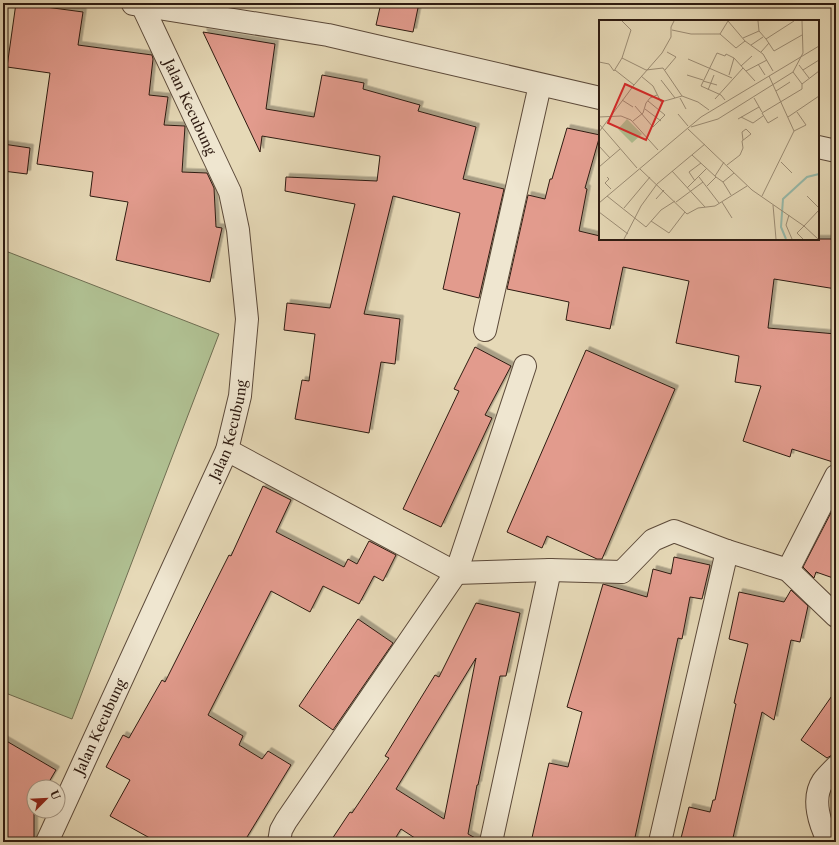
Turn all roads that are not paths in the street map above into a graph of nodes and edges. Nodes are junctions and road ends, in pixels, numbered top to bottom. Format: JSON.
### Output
{"nodes":[{"id":1,"x":137,"y":4,"type":"edge"},
{"id":2,"x":540,"y":85,"type":"junction"},
{"id":3,"x":599,"y":98,"type":"edge"},
{"id":4,"x":819,"y":147,"type":"edge"},
{"id":5,"x":836,"y":151,"type":"edge"},
{"id":6,"x":485,"y":330,"type":"dead end"},
{"id":7,"x":525,"y":366,"type":"dead end"},
{"id":8,"x":227,"y":450,"type":"junction"},
{"id":9,"x":836,"y":476,"type":"edge"},
{"id":10,"x":727,"y":551,"type":"junction"},
{"id":11,"x":550,"y":570,"type":"junction"},
{"id":12,"x":788,"y":570,"type":"junction"},
{"id":13,"x":456,"y":573,"type":"junction"},
{"id":14,"x":836,"y":616,"type":"edge"},
{"id":15,"x":836,"y":767,"type":"edge"},
{"id":16,"x":47,"y":842,"type":"edge"},
{"id":17,"x":279,"y":842,"type":"edge"},
{"id":18,"x":491,"y":842,"type":"edge"},
{"id":19,"x":660,"y":842,"type":"edge"},
{"id":20,"x":829,"y":842,"type":"edge"}],
"edges":[{"from":1,"to":2,"type":"street"},
{"from":1,"to":8,"type":"street","name":"Jalan Kecubung"},
{"from":2,"to":3,"type":"street"},
{"from":2,"to":6,"type":"street"},
{"from":4,"to":5,"type":"street"},
{"from":7,"to":13,"type":"street"},
{"from":8,"to":13,"type":"street"},
{"from":8,"to":16,"type":"street","name":"Jalan Kecubung"},
{"from":9,"to":12,"type":"street"},
{"from":10,"to":11,"type":"street"},
{"from":10,"to":12,"type":"street"},
{"from":10,"to":19,"type":"street"},
{"from":11,"to":13,"type":"street"},
{"from":11,"to":18,"type":"street"},
{"from":12,"to":14,"type":"street"},
{"from":13,"to":17,"type":"street"},
{"from":15,"to":20,"type":"street"}]}
